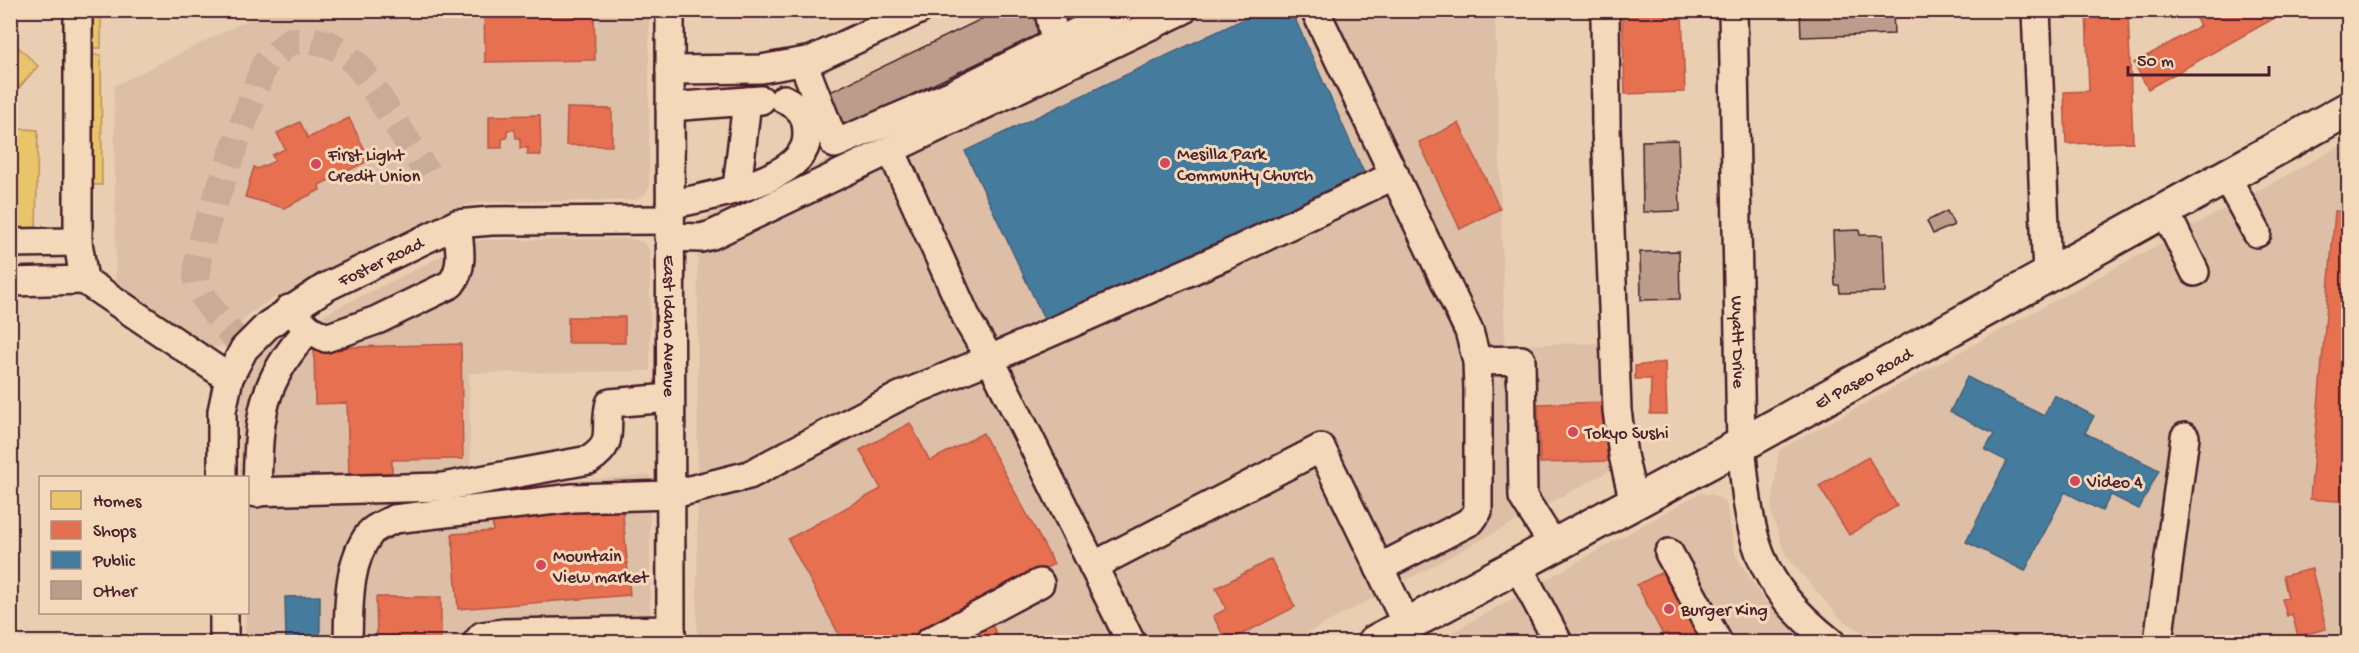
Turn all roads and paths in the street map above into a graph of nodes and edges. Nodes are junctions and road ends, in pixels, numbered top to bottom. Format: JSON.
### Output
{"nodes":[{"id":1,"x":78,"y":10,"type":"edge"},
{"id":2,"x":670,"y":10,"type":"edge"},
{"id":3,"x":919,"y":10,"type":"edge"},
{"id":4,"x":1049,"y":10,"type":"edge"},
{"id":5,"x":1121,"y":10,"type":"edge"},
{"id":6,"x":1183,"y":10,"type":"edge"},
{"id":7,"x":1315,"y":10,"type":"edge"},
{"id":8,"x":1605,"y":10,"type":"edge"},
{"id":9,"x":1733,"y":10,"type":"edge"},
{"id":10,"x":2036,"y":10,"type":"edge"},
{"id":11,"x":1055,"y":43,"type":"junction"},
{"id":12,"x":803,"y":62,"type":"junction"},
{"id":13,"x":670,"y":70,"type":"junction"},
{"id":14,"x":764,"y":100,"type":"junction"},
{"id":15,"x":670,"y":107,"type":"junction"},
{"id":16,"x":2349,"y":109,"type":"edge"},
{"id":17,"x":891,"y":150,"type":"junction"},
{"id":18,"x":1395,"y":175,"type":"junction"},
{"id":19,"x":2226,"y":176,"type":"junction"},
{"id":20,"x":737,"y":188,"type":"junction"},
{"id":21,"x":2165,"y":210,"type":"junction"},
{"id":22,"x":669,"y":221,"type":"junction"},
{"id":23,"x":456,"y":224,"type":"junction"},
{"id":24,"x":2257,"y":233,"type":"dead end"},
{"id":25,"x":78,"y":242,"type":"junction"},
{"id":26,"x":10,"y":243,"type":"edge"},
{"id":27,"x":2195,"y":272,"type":"dead end"},
{"id":28,"x":2047,"y":276,"type":"junction"},
{"id":29,"x":84,"y":280,"type":"junction"},
{"id":30,"x":10,"y":282,"type":"edge"},
{"id":31,"x":289,"y":309,"type":"junction"},
{"id":32,"x":309,"y":329,"type":"junction"},
{"id":33,"x":990,"y":359,"type":"junction"},
{"id":34,"x":1477,"y":361,"type":"junction"},
{"id":35,"x":229,"y":378,"type":"junction"},
{"id":36,"x":670,"y":398,"type":"junction"},
{"id":37,"x":2185,"y":437,"type":"dead end"},
{"id":38,"x":1741,"y":445,"type":"junction"},
{"id":39,"x":222,"y":476,"type":"edge"},
{"id":40,"x":252,"y":493,"type":"edge"},
{"id":41,"x":670,"y":495,"type":"junction"},
{"id":42,"x":1634,"y":503,"type":"junction"},
{"id":43,"x":1554,"y":546,"type":"junction"},
{"id":44,"x":1669,"y":553,"type":"dead end"},
{"id":45,"x":1093,"y":566,"type":"junction"},
{"id":46,"x":1518,"y":566,"type":"junction"},
{"id":47,"x":1379,"y":568,"type":"junction"},
{"id":48,"x":1040,"y":583,"type":"dead end"},
{"id":49,"x":224,"y":614,"type":"edge"},
{"id":50,"x":1407,"y":625,"type":"junction"},
{"id":51,"x":671,"y":636,"type":"edge"},
{"id":52,"x":581,"y":637,"type":"edge"},
{"id":53,"x":528,"y":638,"type":"edge"},
{"id":54,"x":224,"y":642,"type":"edge"},
{"id":55,"x":348,"y":642,"type":"edge"},
{"id":56,"x":477,"y":642,"type":"edge"},
{"id":57,"x":929,"y":642,"type":"edge"},
{"id":58,"x":1131,"y":642,"type":"edge"},
{"id":59,"x":1375,"y":642,"type":"edge"},
{"id":60,"x":1558,"y":642,"type":"edge"},
{"id":61,"x":1718,"y":642,"type":"edge"},
{"id":62,"x":1831,"y":642,"type":"edge"},
{"id":63,"x":2158,"y":642,"type":"edge"}],
"edges":[{"from":1,"to":25,"type":"street"},
{"from":2,"to":13,"type":"street","name":"East Idaho Avenue"},
{"from":3,"to":12,"type":"street"},
{"from":4,"to":11,"type":"street"},
{"from":5,"to":11,"type":"street"},
{"from":6,"to":17,"type":"street"},
{"from":7,"to":18,"type":"street"},
{"from":8,"to":42,"type":"street"},
{"from":9,"to":38,"type":"street","name":"Wyatt Drive"},
{"from":10,"to":28,"type":"street"},
{"from":11,"to":12,"type":"street"},
{"from":12,"to":13,"type":"street"},
{"from":13,"to":15,"type":"street","name":"East Idaho Avenue"},
{"from":14,"to":15,"type":"street"},
{"from":14,"to":20,"type":"street"},
{"from":14,"to":20,"type":"street"},
{"from":15,"to":22,"type":"street","name":"East Idaho Avenue"},
{"from":16,"to":19,"type":"main road","name":"El Paseo Road"},
{"from":17,"to":22,"type":"street"},
{"from":17,"to":33,"type":"street"},
{"from":18,"to":33,"type":"street"},
{"from":18,"to":34,"type":"street"},
{"from":19,"to":21,"type":"main road","name":"El Paseo Road"},
{"from":19,"to":24,"type":"street"},
{"from":20,"to":22,"type":"street"},
{"from":21,"to":27,"type":"street"},
{"from":21,"to":28,"type":"main road","name":"El Paseo Road"},
{"from":22,"to":23,"type":"street","name":"Foster Road"},
{"from":22,"to":36,"type":"street","name":"East Idaho Avenue"},
{"from":23,"to":31,"type":"street","name":"Foster Road"},
{"from":23,"to":32,"type":"street"},
{"from":25,"to":26,"type":"street"},
{"from":25,"to":29,"type":"street"},
{"from":28,"to":38,"type":"main road","name":"El Paseo Road"},
{"from":29,"to":30,"type":"street"},
{"from":29,"to":35,"type":"street"},
{"from":31,"to":32,"type":"street"},
{"from":31,"to":35,"type":"street","name":"Foster Road"},
{"from":32,"to":40,"type":"street"},
{"from":33,"to":41,"type":"street"},
{"from":33,"to":45,"type":"street"},
{"from":34,"to":43,"type":"street"},
{"from":34,"to":47,"type":"street"},
{"from":35,"to":39,"type":"street","name":"Foster Road"},
{"from":36,"to":40,"type":"street"},
{"from":36,"to":41,"type":"street","name":"East Idaho Avenue"},
{"from":37,"to":63,"type":"street"},
{"from":38,"to":42,"type":"main road","name":"El Paseo Road"},
{"from":38,"to":62,"type":"street","name":"Wyatt Drive"},
{"from":41,"to":51,"type":"street","name":"East Idaho Avenue"},
{"from":41,"to":55,"type":"street"},
{"from":42,"to":43,"type":"main road","name":"El Paseo Road"},
{"from":43,"to":46,"type":"main road","name":"El Paseo Road"},
{"from":44,"to":61,"type":"street"},
{"from":45,"to":47,"type":"street"},
{"from":45,"to":58,"type":"street"},
{"from":46,"to":50,"type":"main road","name":"El Paseo Road"},
{"from":46,"to":60,"type":"street"},
{"from":47,"to":50,"type":"street"},
{"from":48,"to":57,"type":"street"},
{"from":49,"to":54,"type":"street"},
{"from":50,"to":59,"type":"main road","name":"El Paseo Road"},
{"from":51,"to":52,"type":"street"},
{"from":52,"to":53,"type":"street"},
{"from":53,"to":56,"type":"street"}]}
